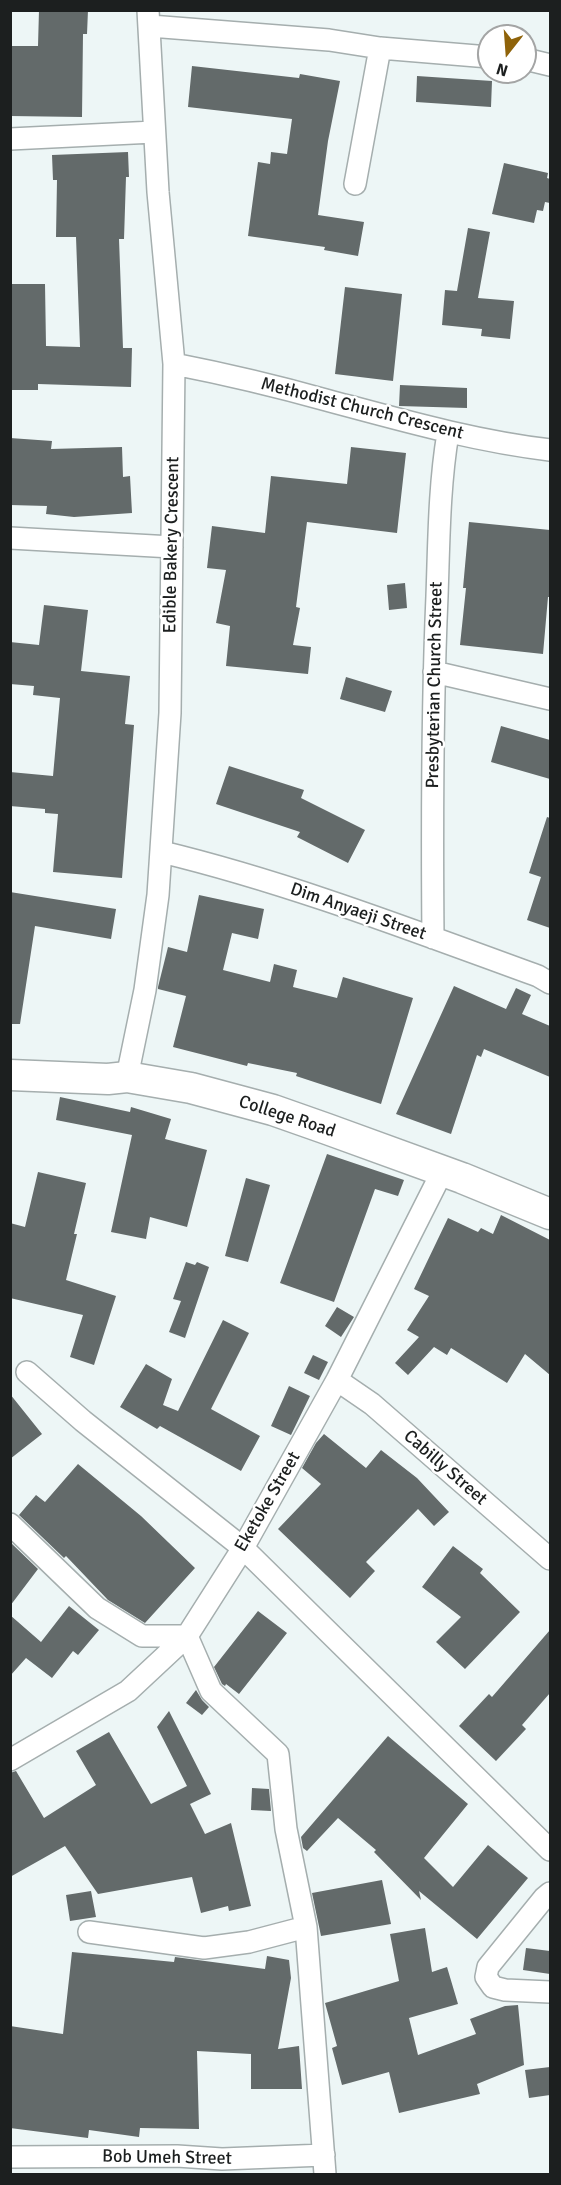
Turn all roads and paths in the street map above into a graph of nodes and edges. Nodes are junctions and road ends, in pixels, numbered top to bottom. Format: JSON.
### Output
{"nodes":[{"id":1,"x":149,"y":18,"type":"edge"},
{"id":2,"x":380,"y":48,"type":"junction"},
{"id":3,"x":477,"y":56,"type":"edge"},
{"id":4,"x":154,"y":132,"type":"junction"},
{"id":5,"x":10,"y":139,"type":"edge"},
{"id":6,"x":355,"y":184,"type":"dead end"},
{"id":7,"x":174,"y":364,"type":"junction"},
{"id":8,"x":448,"y":433,"type":"junction"},
{"id":9,"x":550,"y":450,"type":"edge"},
{"id":10,"x":10,"y":538,"type":"edge"},
{"id":11,"x":172,"y":547,"type":"junction"},
{"id":12,"x":434,"y":672,"type":"junction"},
{"id":13,"x":550,"y":699,"type":"edge"},
{"id":14,"x":162,"y":852,"type":"junction"},
{"id":15,"x":433,"y":938,"type":"junction"},
{"id":16,"x":550,"y":982,"type":"edge"},
{"id":17,"x":10,"y":1075,"type":"edge"},
{"id":18,"x":128,"y":1077,"type":"junction"},
{"id":19,"x":442,"y":1172,"type":"junction"},
{"id":20,"x":550,"y":1214,"type":"edge"},
{"id":21,"x":27,"y":1372,"type":"dead end"},
{"id":22,"x":337,"y":1380,"type":"junction"},
{"id":23,"x":10,"y":1524,"type":"edge"},
{"id":24,"x":243,"y":1548,"type":"junction"},
{"id":25,"x":550,"y":1559,"type":"edge"},
{"id":26,"x":187,"y":1636,"type":"junction"},
{"id":27,"x":10,"y":1760,"type":"edge"},
{"id":28,"x":550,"y":1850,"type":"edge"},
{"id":29,"x":550,"y":1893,"type":"edge"},
{"id":30,"x":306,"y":1927,"type":"junction"},
{"id":31,"x":89,"y":1932,"type":"dead end"},
{"id":32,"x":550,"y":1992,"type":"edge"},
{"id":33,"x":10,"y":2157,"type":"edge"},
{"id":34,"x":324,"y":2165,"type":"edge"}],
"edges":[{"from":1,"to":2,"type":"street"},
{"from":1,"to":4,"type":"street","name":"Edible Bakery Crescent"},
{"from":2,"to":3,"type":"street"},
{"from":2,"to":6,"type":"street"},
{"from":4,"to":5,"type":"street"},
{"from":4,"to":7,"type":"street","name":"Edible Bakery Crescent"},
{"from":7,"to":8,"type":"street","name":"Methodist Church Crescent"},
{"from":7,"to":11,"type":"street","name":"Edible Bakery Crescent"},
{"from":8,"to":9,"type":"street","name":"Methodist Church Crescent"},
{"from":8,"to":12,"type":"street","name":"Presbyterian Church Street"},
{"from":10,"to":11,"type":"street"},
{"from":11,"to":14,"type":"street","name":"Edible Bakery Crescent"},
{"from":12,"to":13,"type":"street"},
{"from":12,"to":15,"type":"street","name":"Presbyterian Church Street"},
{"from":14,"to":15,"type":"street","name":"Dim Anyaeji Street"},
{"from":14,"to":18,"type":"street","name":"Edible Bakery Crescent"},
{"from":15,"to":16,"type":"street","name":"Dim Anyaeji Street"},
{"from":17,"to":18,"type":"main road","name":"College Road"},
{"from":18,"to":19,"type":"main road","name":"College Road"},
{"from":19,"to":20,"type":"main road","name":"College Road"},
{"from":19,"to":22,"type":"street","name":"Eketoke Street"},
{"from":21,"to":24,"type":"street"},
{"from":22,"to":24,"type":"street","name":"Eketoke Street"},
{"from":22,"to":25,"type":"street","name":"Cabilly Street"},
{"from":23,"to":26,"type":"street"},
{"from":24,"to":26,"type":"street","name":"Eketoke Street"},
{"from":24,"to":28,"type":"street"},
{"from":26,"to":27,"type":"street","name":"Eketoke Street"},
{"from":26,"to":30,"type":"street"},
{"from":29,"to":32,"type":"street"},
{"from":30,"to":31,"type":"street"},
{"from":30,"to":34,"type":"street"},
{"from":33,"to":34,"type":"street","name":"Bob Umeh Street"}]}
